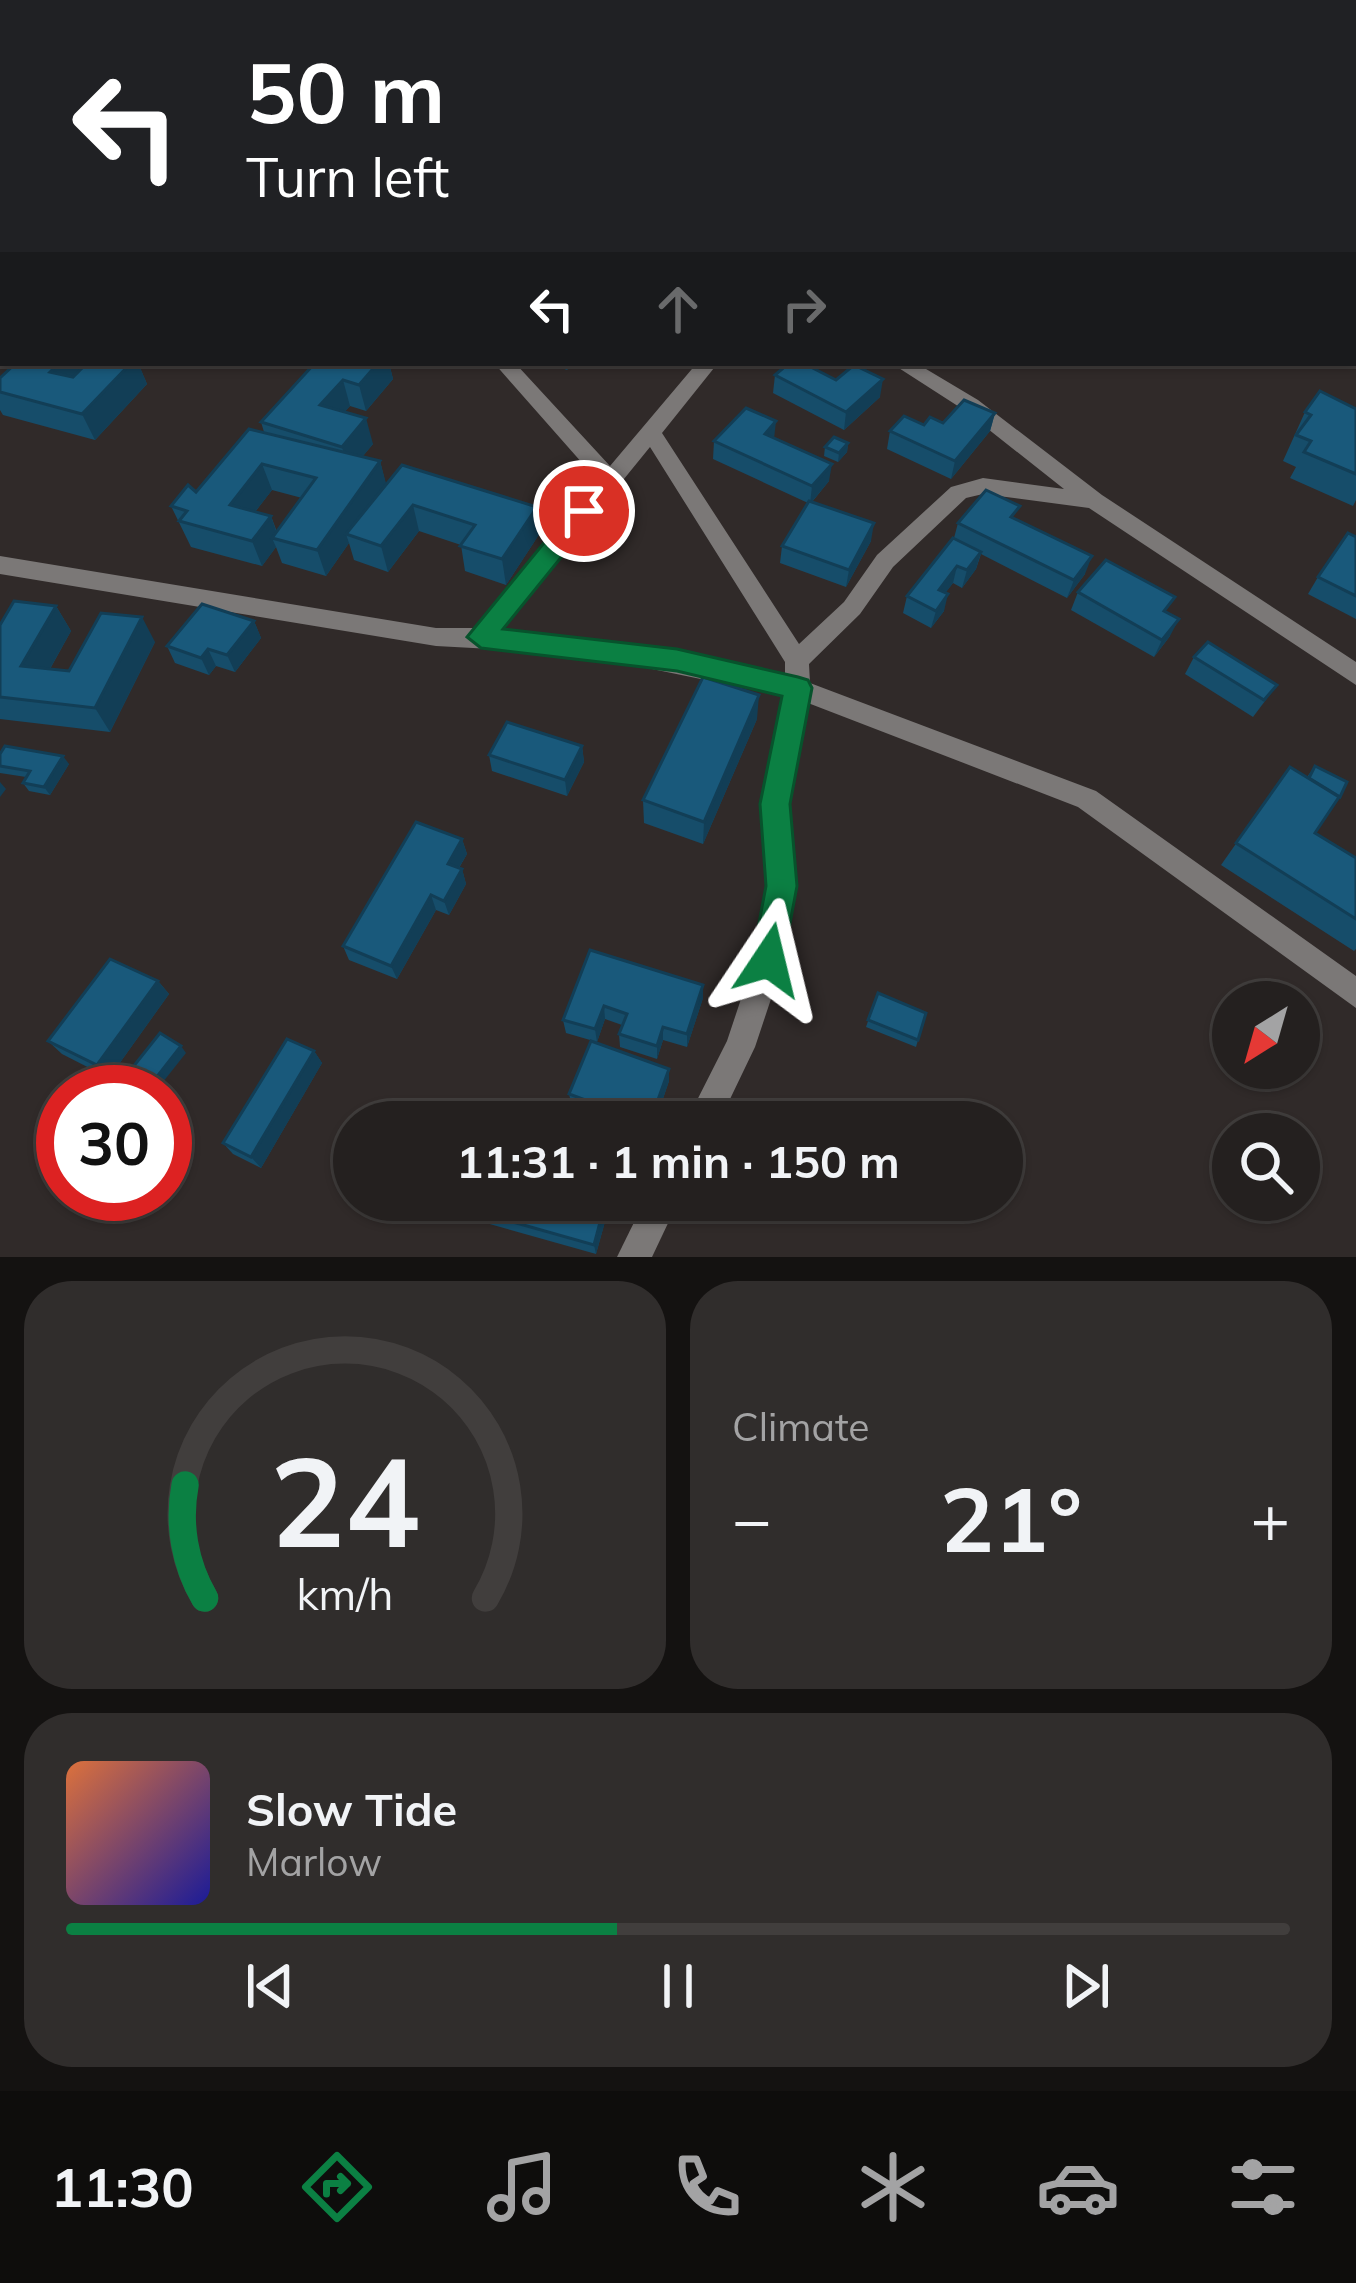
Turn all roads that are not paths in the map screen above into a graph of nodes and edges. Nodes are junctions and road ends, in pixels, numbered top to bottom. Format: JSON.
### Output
{"nodes":[{"id":1,"x":507,"y":366,"type":"edge"},
{"id":2,"x":705,"y":366,"type":"edge"},
{"id":3,"x":906,"y":366,"type":"edge"},
{"id":4,"x":650,"y":431,"type":"junction"},
{"id":5,"x":610,"y":480,"type":"junction"},
{"id":6,"x":1094,"y":501,"type":"junction"},
{"id":7,"x":0,"y":565,"type":"edge"},
{"id":8,"x":481,"y":637,"type":"junction"},
{"id":9,"x":797,"y":675,"type":"junction"},
{"id":10,"x":1356,"y":675,"type":"edge"},
{"id":11,"x":1356,"y":994,"type":"edge"},
{"id":12,"x":713,"y":1101,"type":"edge"},
{"id":13,"x":652,"y":1221,"type":"edge"},
{"id":14,"x":634,"y":1257,"type":"edge"}],
"edges":[{"from":1,"to":5,"type":"street"},
{"from":2,"to":4,"type":"street"},
{"from":3,"to":6,"type":"street"},
{"from":4,"to":5,"type":"street"},
{"from":4,"to":9,"type":"street"},
{"from":5,"to":8,"type":"street"},
{"from":6,"to":9,"type":"street"},
{"from":6,"to":10,"type":"street"},
{"from":7,"to":8,"type":"street"},
{"from":8,"to":9,"type":"street"},
{"from":9,"to":11,"type":"street"},
{"from":9,"to":12,"type":"street"},
{"from":13,"to":14,"type":"street"}]}
